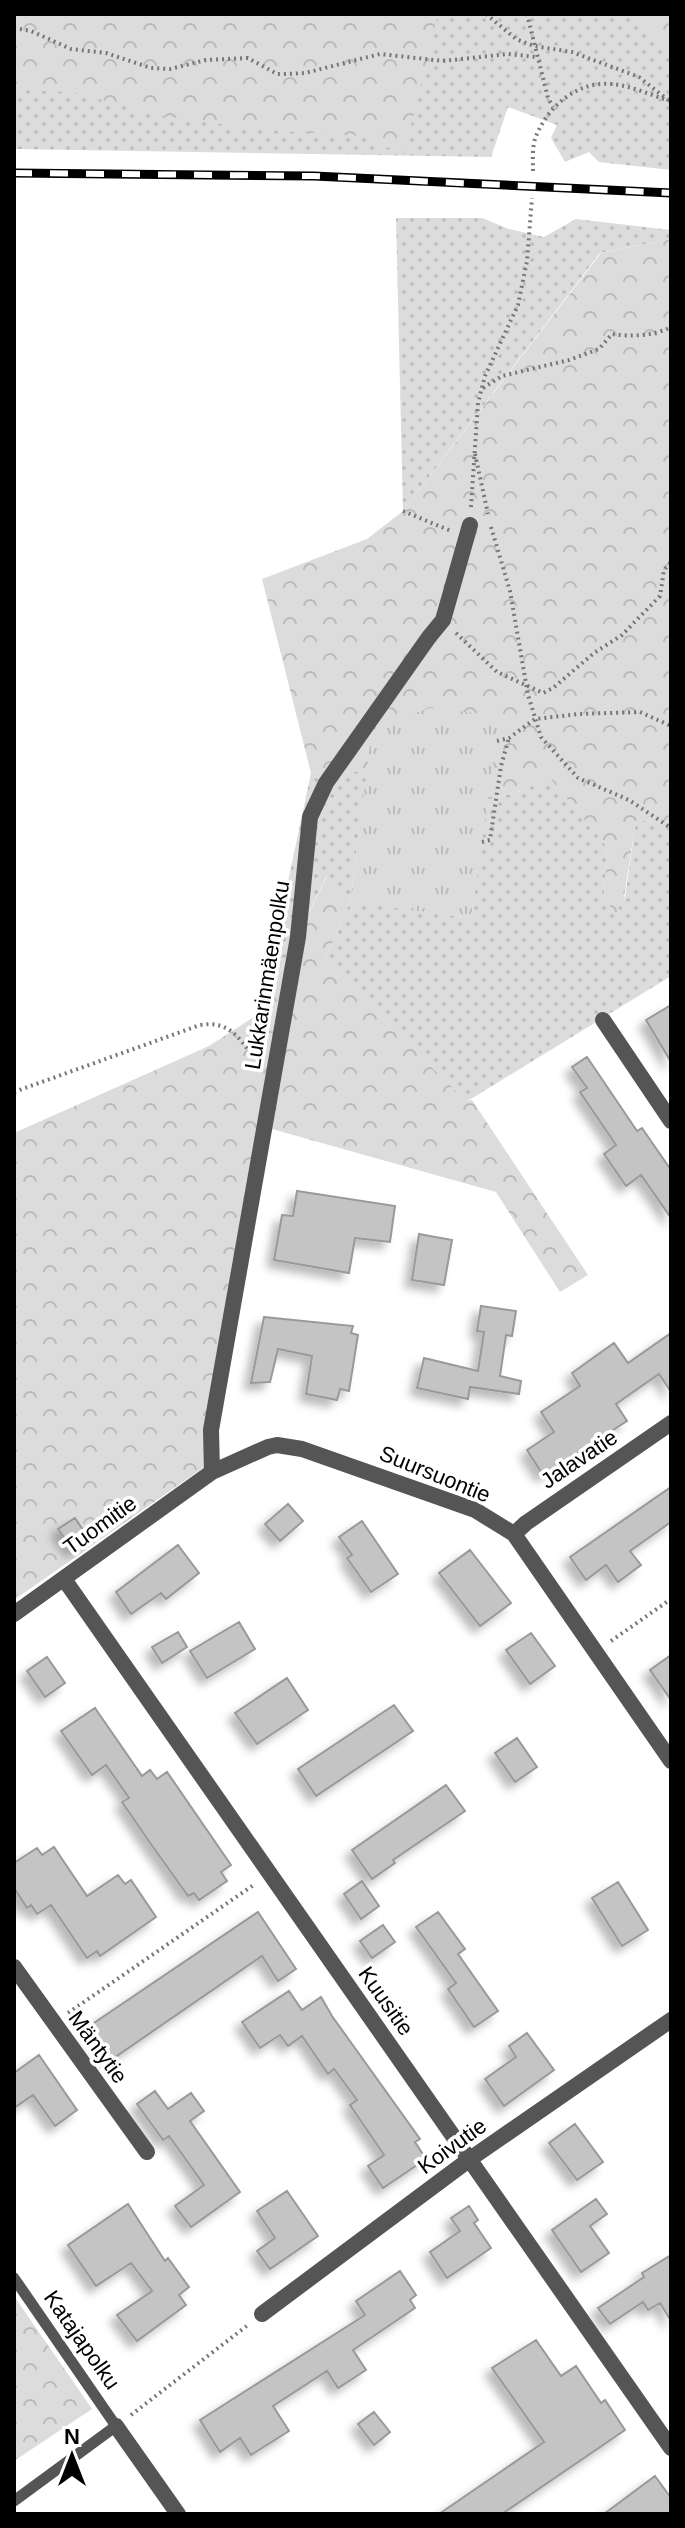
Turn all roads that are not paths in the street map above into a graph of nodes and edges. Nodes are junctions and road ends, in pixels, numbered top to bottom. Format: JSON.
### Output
{"nodes":[{"id":1,"x":469,"y":532,"type":"road end"},
{"id":2,"x":603,"y":1020,"type":"dead end"},
{"id":3,"x":671,"y":1121,"type":"edge"},
{"id":4,"x":671,"y":1423,"type":"edge"},
{"id":5,"x":212,"y":1472,"type":"junction"},
{"id":6,"x":514,"y":1534,"type":"junction"},
{"id":7,"x":64,"y":1579,"type":"junction"},
{"id":8,"x":14,"y":1614,"type":"edge"},
{"id":9,"x":671,"y":1761,"type":"edge"},
{"id":10,"x":14,"y":1967,"type":"edge"},
{"id":11,"x":671,"y":2020,"type":"edge"},
{"id":12,"x":147,"y":2152,"type":"dead end"},
{"id":13,"x":470,"y":2159,"type":"junction"},
{"id":14,"x":14,"y":2278,"type":"edge"},
{"id":15,"x":262,"y":2314,"type":"road end"},
{"id":16,"x":116,"y":2426,"type":"junction"},
{"id":17,"x":671,"y":2448,"type":"edge"},
{"id":18,"x":14,"y":2501,"type":"edge"},
{"id":19,"x":178,"y":2514,"type":"edge"}],
"edges":[{"from":1,"to":5,"type":"street","name":"Lukkarinmäenpolku"},
{"from":2,"to":3,"type":"street"},
{"from":4,"to":6,"type":"street","name":"Jalavatie"},
{"from":5,"to":6,"type":"street","name":"Suursuontie"},
{"from":5,"to":7,"type":"street","name":"Tuomitie"},
{"from":6,"to":9,"type":"street","name":"Suursuontie"},
{"from":7,"to":8,"type":"street","name":"Tuomitie"},
{"from":7,"to":13,"type":"street","name":"Kuusitie"},
{"from":10,"to":12,"type":"street","name":"Mäntytie"},
{"from":11,"to":13,"type":"street","name":"Koivutie"},
{"from":13,"to":15,"type":"street","name":"Koivutie"},
{"from":13,"to":17,"type":"street","name":"Kuusitie"},
{"from":14,"to":16,"type":"lane","name":"Katajapolku"},
{"from":16,"to":18,"type":"lane"},
{"from":16,"to":19,"type":"street"}]}
